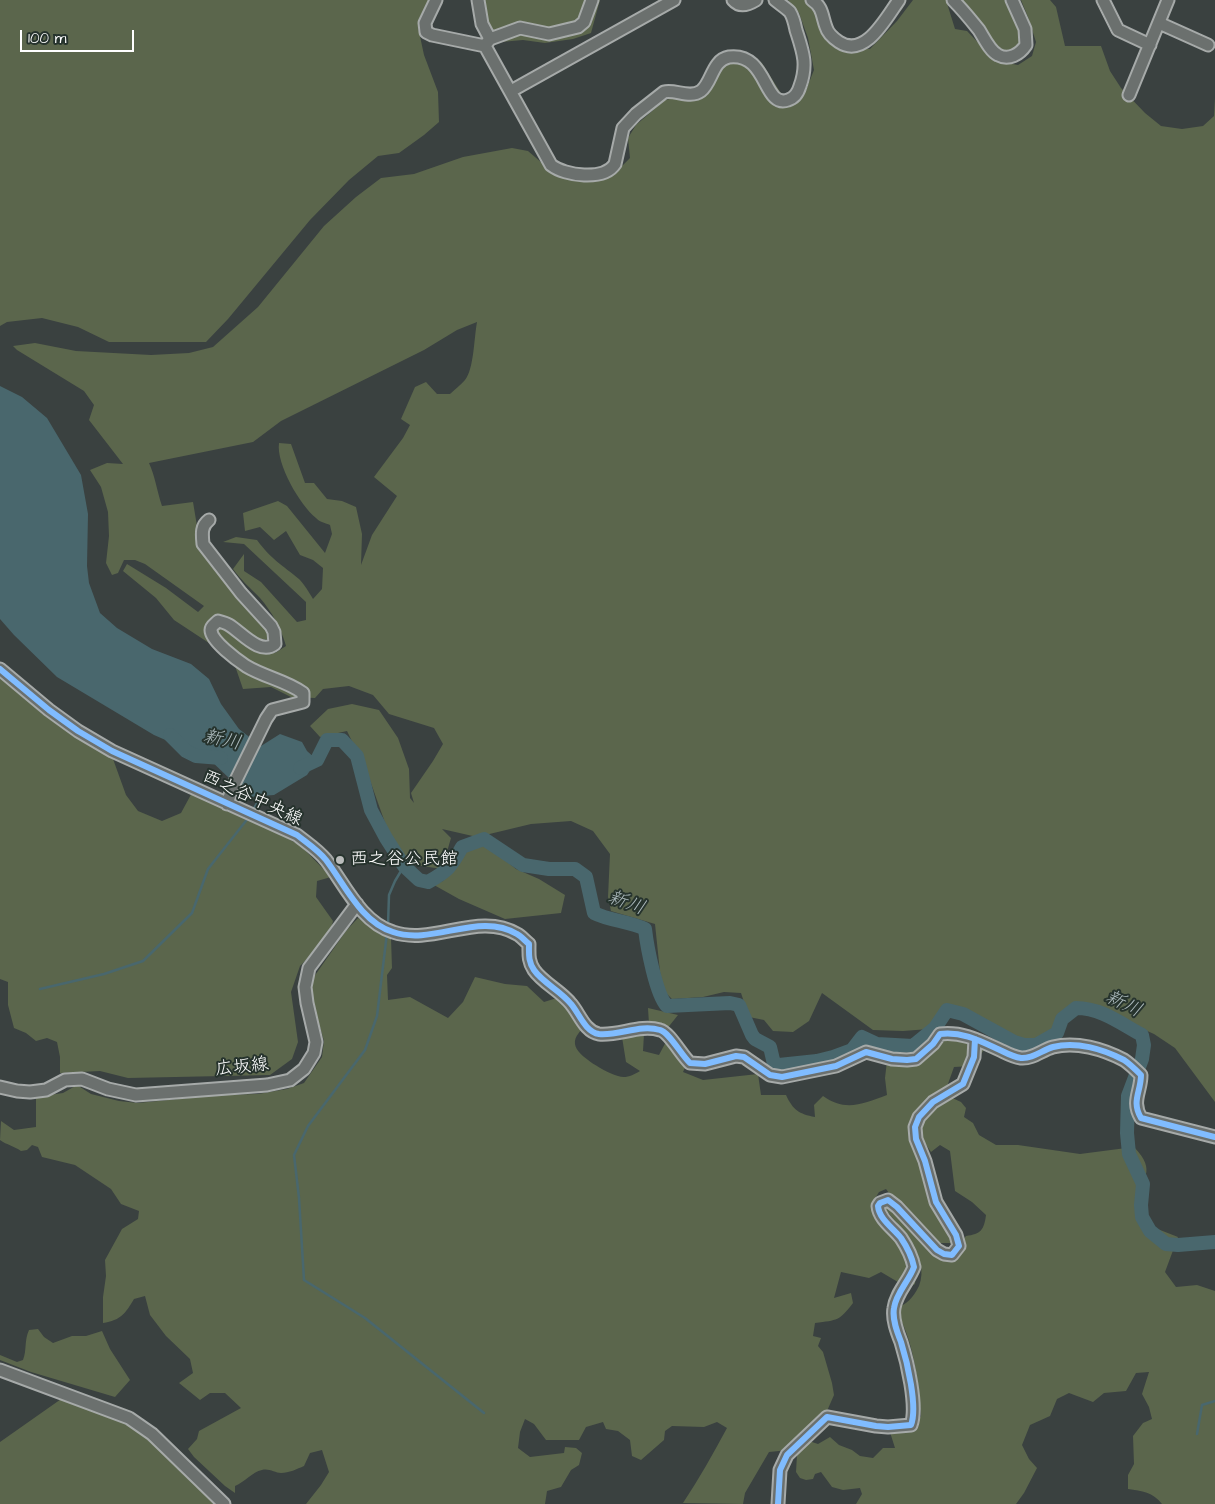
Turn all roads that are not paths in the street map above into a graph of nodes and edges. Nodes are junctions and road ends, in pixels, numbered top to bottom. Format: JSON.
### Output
{"nodes":[{"id":1,"x":436,"y":0,"type":"edge"},
{"id":2,"x":478,"y":0,"type":"edge"},
{"id":3,"x":592,"y":0,"type":"edge"},
{"id":4,"x":674,"y":0,"type":"edge"},
{"id":5,"x":733,"y":0,"type":"edge"},
{"id":6,"x":756,"y":0,"type":"edge"},
{"id":7,"x":775,"y":0,"type":"edge"},
{"id":8,"x":812,"y":0,"type":"edge"},
{"id":9,"x":899,"y":0,"type":"edge"},
{"id":10,"x":953,"y":0,"type":"edge"},
{"id":11,"x":1012,"y":0,"type":"edge"},
{"id":12,"x":1103,"y":0,"type":"edge"},
{"id":13,"x":1168,"y":0,"type":"edge"},
{"id":14,"x":1158,"y":23,"type":"junction"},
{"id":15,"x":488,"y":42,"type":"junction"},
{"id":16,"x":1150,"y":45,"type":"junction"},
{"id":17,"x":1208,"y":45,"type":"dead end"},
{"id":18,"x":511,"y":91,"type":"junction"},
{"id":19,"x":1129,"y":96,"type":"dead end"},
{"id":20,"x":209,"y":520,"type":"dead end"},
{"id":21,"x":0,"y":668,"type":"edge"},
{"id":22,"x":227,"y":804,"type":"junction"},
{"id":23,"x":357,"y":904,"type":"junction"},
{"id":24,"x":975,"y":1039,"type":"junction"},
{"id":25,"x":0,"y":1087,"type":"edge"},
{"id":26,"x":1215,"y":1137,"type":"edge"},
{"id":27,"x":0,"y":1370,"type":"edge"},
{"id":28,"x":224,"y":1504,"type":"edge"},
{"id":29,"x":778,"y":1504,"type":"edge"}],
"edges":[{"from":1,"to":15,"type":"street"},
{"from":2,"to":15,"type":"street"},
{"from":3,"to":15,"type":"street"},
{"from":4,"to":18,"type":"street"},
{"from":5,"to":6,"type":"street"},
{"from":7,"to":18,"type":"street"},
{"from":8,"to":9,"type":"street"},
{"from":10,"to":11,"type":"street"},
{"from":12,"to":16,"type":"street"},
{"from":13,"to":14,"type":"street"},
{"from":14,"to":16,"type":"street"},
{"from":14,"to":17,"type":"street"},
{"from":15,"to":18,"type":"street"},
{"from":16,"to":19,"type":"street"},
{"from":20,"to":22,"type":"street"},
{"from":21,"to":22,"type":"street","name":"西之谷中央線"},
{"from":22,"to":23,"type":"street","name":"西之谷中央線"},
{"from":23,"to":24,"type":"street","name":"西之谷中央線"},
{"from":23,"to":25,"type":"street","name":"広坂線"},
{"from":24,"to":26,"type":"street"},
{"from":24,"to":29,"type":"street"},
{"from":27,"to":28,"type":"street"}]}
